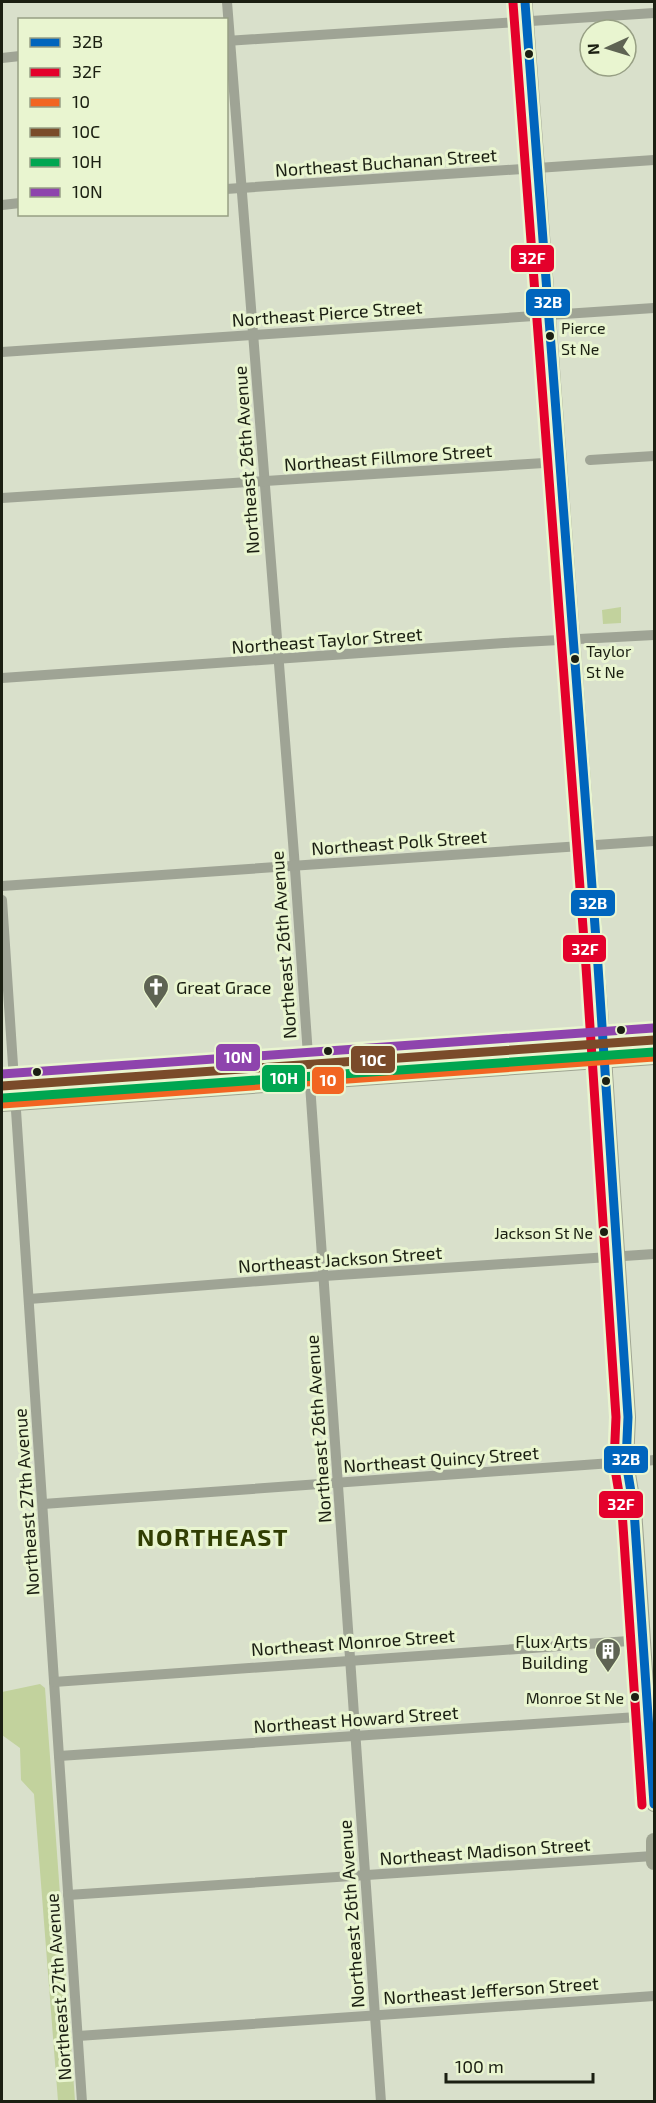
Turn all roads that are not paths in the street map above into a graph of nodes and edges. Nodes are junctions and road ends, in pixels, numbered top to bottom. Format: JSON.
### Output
{"nodes":[{"id":1,"x":227,"y":2,"type":"edge"},
{"id":2,"x":525,"y":2,"type":"edge"},
{"id":3,"x":654,"y":13,"type":"edge"},
{"id":4,"x":228,"y":18,"type":"edge"},
{"id":5,"x":228,"y":22,"type":"edge"},
{"id":6,"x":526,"y":22,"type":"junction"},
{"id":7,"x":229,"y":41,"type":"edge"},
{"id":8,"x":18,"y":56,"type":"edge"},
{"id":9,"x":2,"y":58,"type":"edge"},
{"id":10,"x":654,"y":160,"type":"edge"},
{"id":11,"x":538,"y":168,"type":"junction"},
{"id":12,"x":242,"y":188,"type":"junction"},
{"id":13,"x":228,"y":189,"type":"edge"},
{"id":14,"x":18,"y":203,"type":"edge"},
{"id":15,"x":2,"y":205,"type":"edge"},
{"id":16,"x":654,"y":308,"type":"edge"},
{"id":17,"x":550,"y":315,"type":"junction"},
{"id":18,"x":253,"y":334,"type":"junction"},
{"id":19,"x":2,"y":352,"type":"edge"},
{"id":20,"x":654,"y":456,"type":"edge"},
{"id":21,"x":590,"y":460,"type":"dead end"},
{"id":22,"x":560,"y":462,"type":"junction"},
{"id":23,"x":264,"y":482,"type":"junction"},
{"id":24,"x":2,"y":498,"type":"edge"},
{"id":25,"x":654,"y":635,"type":"edge"},
{"id":26,"x":573,"y":640,"type":"junction"},
{"id":27,"x":279,"y":659,"type":"junction"},
{"id":28,"x":2,"y":678,"type":"edge"},
{"id":29,"x":654,"y":841,"type":"edge"},
{"id":30,"x":589,"y":845,"type":"junction"},
{"id":31,"x":295,"y":865,"type":"junction"},
{"id":32,"x":2,"y":886,"type":"edge"},
{"id":33,"x":2,"y":900,"type":"edge"},
{"id":34,"x":654,"y":1040,"type":"edge"},
{"id":35,"x":603,"y":1044,"type":"junction"},
{"id":36,"x":654,"y":1056,"type":"edge"},
{"id":37,"x":604,"y":1061,"type":"junction"},
{"id":38,"x":309,"y":1073,"type":"junction"},
{"id":39,"x":8,"y":1086,"type":"edge"},
{"id":40,"x":8,"y":1103,"type":"edge"},
{"id":41,"x":654,"y":1254,"type":"edge"},
{"id":42,"x":617,"y":1257,"type":"junction"},
{"id":43,"x":324,"y":1276,"type":"junction"},
{"id":44,"x":29,"y":1299,"type":"junction"},
{"id":45,"x":654,"y":1460,"type":"edge"},
{"id":46,"x":631,"y":1462,"type":"junction"},
{"id":47,"x":338,"y":1483,"type":"junction"},
{"id":48,"x":43,"y":1504,"type":"junction"},
{"id":49,"x":649,"y":1640,"type":"edge"},
{"id":50,"x":349,"y":1662,"type":"junction"},
{"id":51,"x":54,"y":1682,"type":"junction"},
{"id":52,"x":652,"y":1716,"type":"edge"},
{"id":53,"x":354,"y":1736,"type":"junction"},
{"id":54,"x":59,"y":1756,"type":"junction"},
{"id":55,"x":654,"y":1804,"type":"edge"},
{"id":56,"x":654,"y":1853,"type":"edge"},
{"id":57,"x":364,"y":1875,"type":"junction"},
{"id":58,"x":68,"y":1895,"type":"junction"},
{"id":59,"x":654,"y":1996,"type":"edge"},
{"id":60,"x":375,"y":2014,"type":"junction"},
{"id":61,"x":78,"y":2036,"type":"junction"},
{"id":62,"x":82,"y":2102,"type":"edge"},
{"id":63,"x":381,"y":2102,"type":"edge"}],
"edges":[{"from":1,"to":4,"type":"street","name":"Northeast 26th Avenue"},
{"from":2,"to":6,"type":"main road"},
{"from":3,"to":6,"type":"street"},
{"from":5,"to":7,"type":"street","name":"Northeast 26th Avenue"},
{"from":6,"to":7,"type":"street"},
{"from":6,"to":11,"type":"main road"},
{"from":7,"to":12,"type":"street","name":"Northeast 26th Avenue"},
{"from":8,"to":9,"type":"street"},
{"from":10,"to":11,"type":"street","name":"Northeast Buchanan Street"},
{"from":11,"to":12,"type":"street","name":"Northeast Buchanan Street"},
{"from":11,"to":17,"type":"main road"},
{"from":12,"to":13,"type":"street","name":"Northeast Buchanan Street"},
{"from":12,"to":18,"type":"street","name":"Northeast 26th Avenue"},
{"from":14,"to":15,"type":"street"},
{"from":16,"to":17,"type":"street","name":"Northeast Pierce Street"},
{"from":17,"to":18,"type":"street","name":"Northeast Pierce Street"},
{"from":17,"to":22,"type":"main road"},
{"from":18,"to":19,"type":"street","name":"Northeast Pierce Street"},
{"from":18,"to":23,"type":"street","name":"Northeast 26th Avenue"},
{"from":20,"to":21,"type":"street"},
{"from":22,"to":23,"type":"street","name":"Northeast Fillmore Street"},
{"from":22,"to":26,"type":"main road"},
{"from":23,"to":24,"type":"street","name":"Northeast Fillmore Street"},
{"from":23,"to":27,"type":"street","name":"Northeast 26th Avenue"},
{"from":25,"to":26,"type":"street","name":"Northeast Taylor Street"},
{"from":26,"to":27,"type":"street","name":"Northeast Taylor Street"},
{"from":26,"to":30,"type":"main road"},
{"from":27,"to":28,"type":"street","name":"Northeast Taylor Street"},
{"from":27,"to":31,"type":"street","name":"Northeast 26th Avenue"},
{"from":29,"to":30,"type":"street","name":"Northeast Polk Street"},
{"from":30,"to":31,"type":"street","name":"Northeast Polk Street"},
{"from":30,"to":35,"type":"main road"},
{"from":31,"to":32,"type":"street","name":"Northeast Polk Street"},
{"from":31,"to":38,"type":"street","name":"Northeast 26th Avenue"},
{"from":33,"to":39,"type":"street","name":"Northeast 27th Avenue"},
{"from":34,"to":35,"type":"main road"},
{"from":35,"to":37,"type":"main road"},
{"from":35,"to":38,"type":"main road"},
{"from":36,"to":37,"type":"main road"},
{"from":37,"to":38,"type":"main road"},
{"from":37,"to":42,"type":"main road"},
{"from":38,"to":39,"type":"main road"},
{"from":38,"to":40,"type":"main road"},
{"from":38,"to":43,"type":"street","name":"Northeast 26th Avenue"},
{"from":39,"to":40,"type":"street","name":"Northeast 27th Avenue"},
{"from":40,"to":44,"type":"street","name":"Northeast 27th Avenue"},
{"from":41,"to":42,"type":"street","name":"Northeast Jackson Street"},
{"from":42,"to":43,"type":"street","name":"Northeast Jackson Street"},
{"from":42,"to":46,"type":"main road"},
{"from":43,"to":44,"type":"street","name":"Northeast Jackson Street"},
{"from":43,"to":47,"type":"street","name":"Northeast 26th Avenue"},
{"from":44,"to":48,"type":"street","name":"Northeast 27th Avenue"},
{"from":45,"to":46,"type":"street","name":"Northeast Quincy Street"},
{"from":46,"to":47,"type":"street","name":"Northeast Quincy Street"},
{"from":46,"to":49,"type":"main road"},
{"from":47,"to":48,"type":"street","name":"Northeast Quincy Street"},
{"from":47,"to":50,"type":"street","name":"Northeast 26th Avenue"},
{"from":48,"to":51,"type":"street","name":"Northeast 27th Avenue"},
{"from":49,"to":50,"type":"street","name":"Northeast Monroe Street"},
{"from":49,"to":52,"type":"main road"},
{"from":50,"to":51,"type":"street","name":"Northeast Monroe Street"},
{"from":50,"to":53,"type":"street","name":"Northeast 26th Avenue"},
{"from":51,"to":54,"type":"street","name":"Northeast 27th Avenue"},
{"from":52,"to":53,"type":"street","name":"Northeast Howard Street"},
{"from":52,"to":55,"type":"main road"},
{"from":53,"to":54,"type":"street","name":"Northeast Howard Street"},
{"from":53,"to":57,"type":"street","name":"Northeast 26th Avenue"},
{"from":54,"to":58,"type":"street","name":"Northeast 27th Avenue"},
{"from":56,"to":57,"type":"street","name":"Northeast Madison Street"},
{"from":57,"to":58,"type":"street","name":"Northeast Madison Street"},
{"from":57,"to":60,"type":"street","name":"Northeast 26th Avenue"},
{"from":58,"to":61,"type":"street","name":"Northeast 27th Avenue"},
{"from":59,"to":60,"type":"street","name":"Northeast Jefferson Street"},
{"from":60,"to":61,"type":"street","name":"Northeast Jefferson Street"},
{"from":60,"to":63,"type":"street","name":"Northeast 26th Avenue"},
{"from":61,"to":62,"type":"street","name":"Northeast 27th Avenue"}]}
